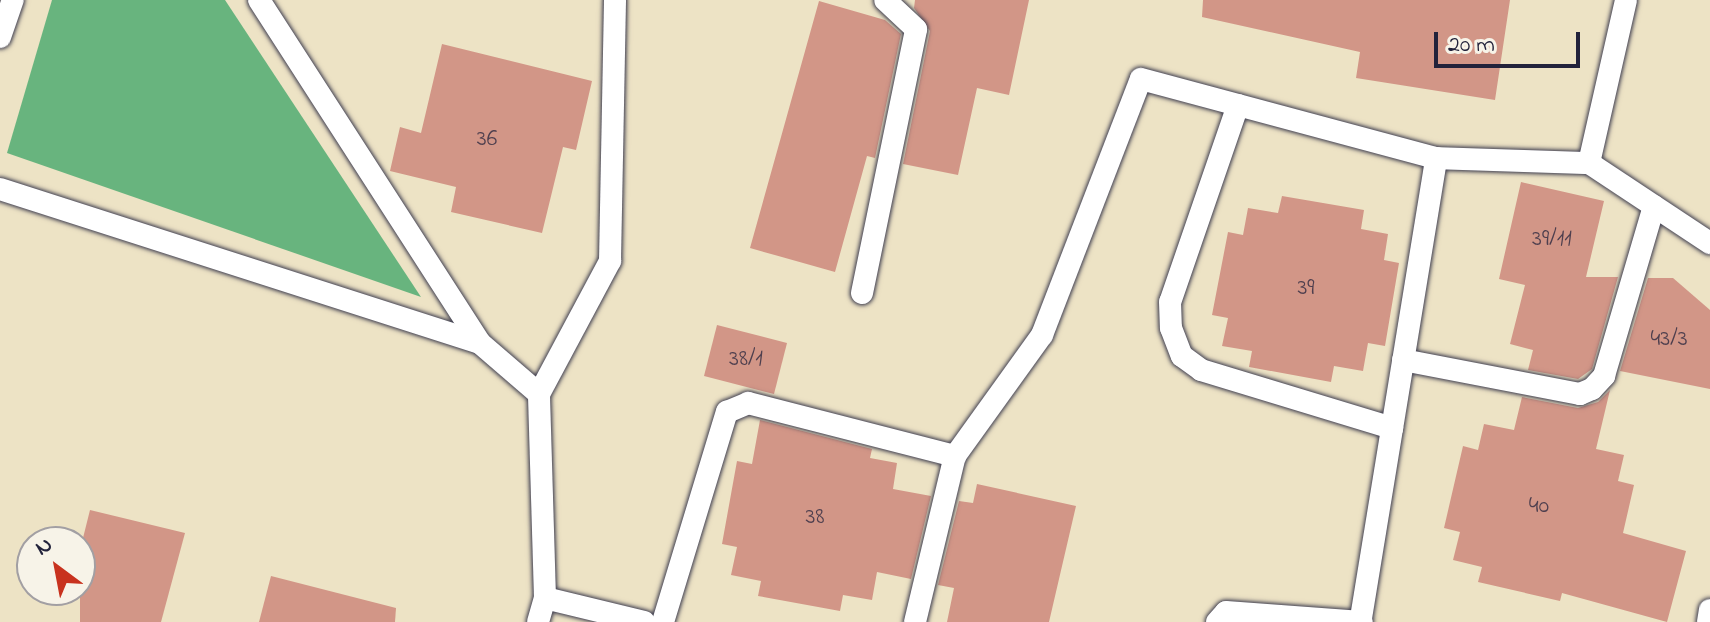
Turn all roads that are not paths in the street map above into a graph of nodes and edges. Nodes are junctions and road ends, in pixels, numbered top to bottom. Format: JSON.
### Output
{"nodes":[{"id":1,"x":13,"y":0,"type":"edge"},
{"id":2,"x":259,"y":0,"type":"edge"},
{"id":3,"x":615,"y":0,"type":"edge"},
{"id":4,"x":885,"y":0,"type":"edge"},
{"id":5,"x":1626,"y":0,"type":"edge"},
{"id":6,"x":0,"y":37,"type":"edge"},
{"id":7,"x":1238,"y":105,"type":"junction"},
{"id":8,"x":1436,"y":158,"type":"junction"},
{"id":9,"x":1589,"y":163,"type":"junction"},
{"id":10,"x":0,"y":189,"type":"edge"},
{"id":11,"x":1654,"y":206,"type":"junction"},
{"id":12,"x":1710,"y":243,"type":"edge"},
{"id":13,"x":862,"y":293,"type":"dead end"},
{"id":14,"x":480,"y":343,"type":"junction"},
{"id":15,"x":1403,"y":360,"type":"junction"},
{"id":16,"x":539,"y":394,"type":"junction"},
{"id":17,"x":1392,"y":428,"type":"junction"},
{"id":18,"x":955,"y":456,"type":"junction"},
{"id":19,"x":545,"y":598,"type":"junction"},
{"id":20,"x":1710,"y":610,"type":"edge"},
{"id":21,"x":1362,"y":620,"type":"edge"},
{"id":22,"x":538,"y":622,"type":"edge"},
{"id":23,"x":644,"y":622,"type":"edge"},
{"id":24,"x":663,"y":622,"type":"edge"},
{"id":25,"x":915,"y":622,"type":"edge"},
{"id":26,"x":1217,"y":622,"type":"edge"},
{"id":27,"x":1708,"y":622,"type":"edge"}],
"edges":[{"from":1,"to":6,"type":"lane"},
{"from":2,"to":14,"type":"lane"},
{"from":3,"to":16,"type":"lane"},
{"from":4,"to":13,"type":"lane"},
{"from":5,"to":9,"type":"lane"},
{"from":7,"to":8,"type":"lane"},
{"from":7,"to":17,"type":"lane"},
{"from":7,"to":18,"type":"lane"},
{"from":8,"to":9,"type":"lane"},
{"from":8,"to":15,"type":"lane"},
{"from":9,"to":11,"type":"lane"},
{"from":10,"to":14,"type":"lane"},
{"from":11,"to":12,"type":"lane"},
{"from":11,"to":15,"type":"lane"},
{"from":14,"to":16,"type":"lane"},
{"from":15,"to":17,"type":"lane"},
{"from":16,"to":19,"type":"lane"},
{"from":17,"to":21,"type":"lane"},
{"from":18,"to":24,"type":"lane"},
{"from":18,"to":25,"type":"lane"},
{"from":19,"to":22,"type":"lane"},
{"from":19,"to":23,"type":"lane"},
{"from":20,"to":27,"type":"lane"},
{"from":21,"to":26,"type":"lane"}]}
